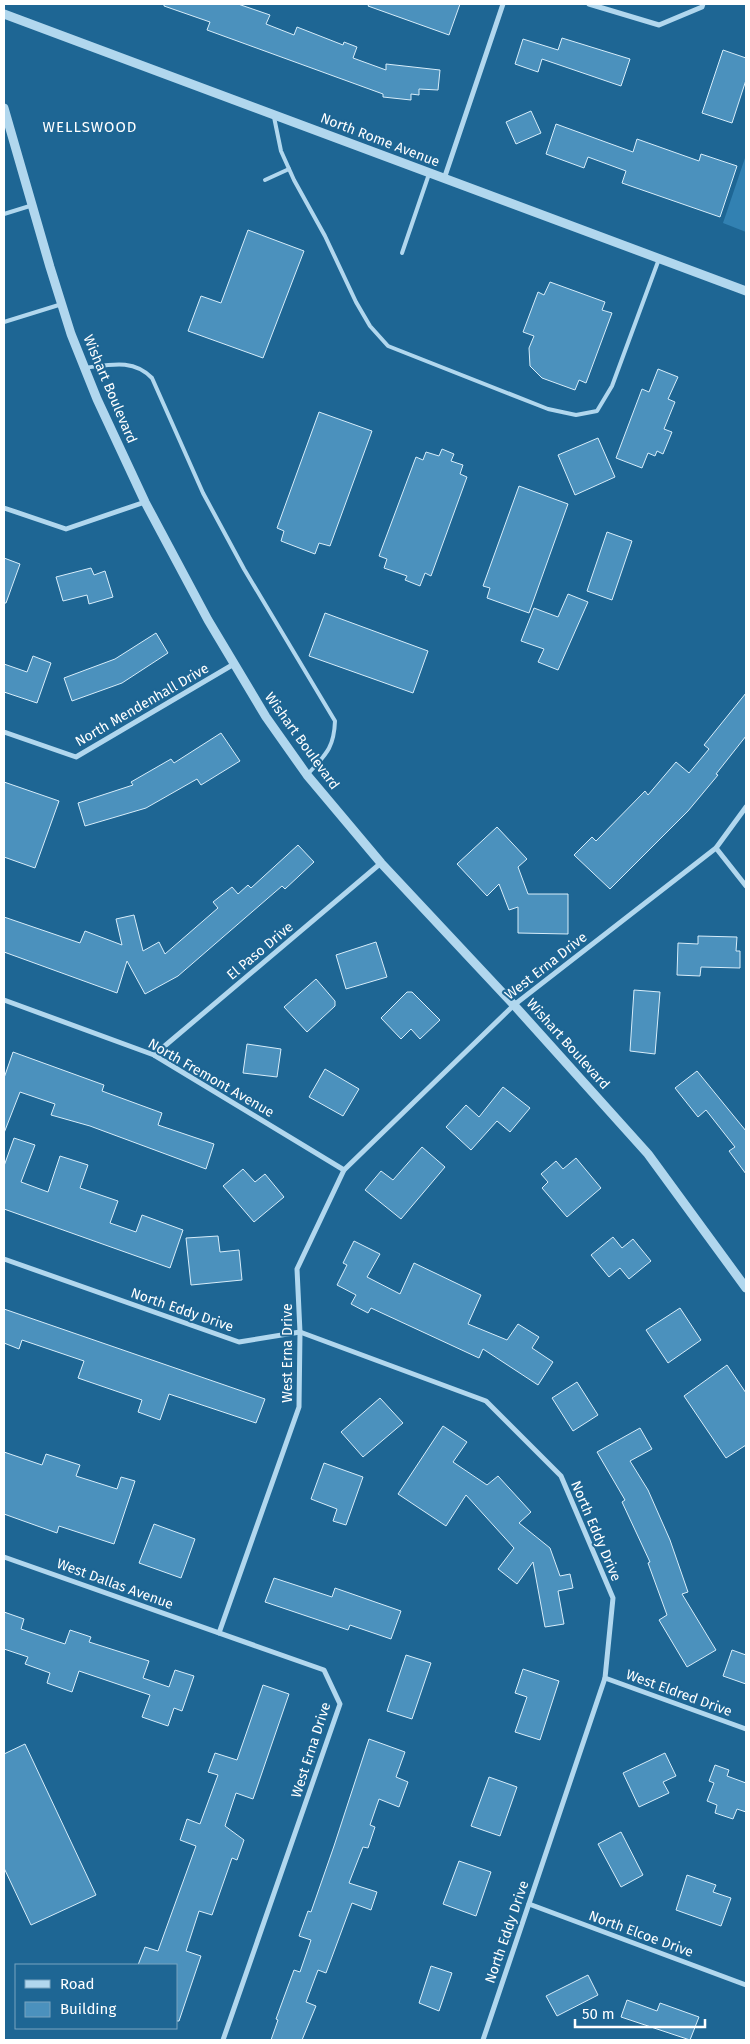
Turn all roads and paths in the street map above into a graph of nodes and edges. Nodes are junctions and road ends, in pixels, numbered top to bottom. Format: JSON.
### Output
{"nodes":[{"id":1,"x":503,"y":4,"type":"edge"},
{"id":2,"x":589,"y":4,"type":"edge"},
{"id":3,"x":703,"y":4,"type":"edge"},
{"id":4,"x":4,"y":14,"type":"edge"},
{"id":5,"x":4,"y":108,"type":"edge"},
{"id":6,"x":274,"y":115,"type":"junction"},
{"id":7,"x":289,"y":169,"type":"junction"},
{"id":8,"x":429,"y":173,"type":"junction"},
{"id":9,"x":444,"y":179,"type":"junction"},
{"id":10,"x":265,"y":180,"type":"dead end"},
{"id":11,"x":33,"y":205,"type":"junction"},
{"id":12,"x":4,"y":214,"type":"edge"},
{"id":13,"x":402,"y":252,"type":"dead end"},
{"id":14,"x":659,"y":259,"type":"junction"},
{"id":15,"x":746,"y":291,"type":"edge"},
{"id":16,"x":62,"y":304,"type":"junction"},
{"id":17,"x":4,"y":322,"type":"edge"},
{"id":18,"x":84,"y":368,"type":"junction"},
{"id":19,"x":145,"y":502,"type":"junction"},
{"id":20,"x":4,"y":508,"type":"edge"},
{"id":21,"x":234,"y":664,"type":"junction"},
{"id":22,"x":4,"y":732,"type":"edge"},
{"id":23,"x":308,"y":775,"type":"junction"},
{"id":24,"x":746,"y":807,"type":"edge"},
{"id":25,"x":716,"y":848,"type":"junction"},
{"id":26,"x":381,"y":863,"type":"junction"},
{"id":27,"x":746,"y":886,"type":"edge"},
{"id":28,"x":4,"y":1000,"type":"edge"},
{"id":29,"x":514,"y":1005,"type":"junction"},
{"id":30,"x":154,"y":1055,"type":"junction"},
{"id":31,"x":344,"y":1170,"type":"junction"},
{"id":32,"x":4,"y":1259,"type":"edge"},
{"id":33,"x":746,"y":1288,"type":"edge"},
{"id":34,"x":300,"y":1332,"type":"junction"},
{"id":35,"x":4,"y":1556,"type":"edge"},
{"id":36,"x":219,"y":1633,"type":"junction"},
{"id":37,"x":605,"y":1678,"type":"junction"},
{"id":38,"x":746,"y":1729,"type":"edge"},
{"id":39,"x":529,"y":1904,"type":"junction"},
{"id":40,"x":746,"y":1985,"type":"edge"},
{"id":41,"x":223,"y":2040,"type":"edge"},
{"id":42,"x":483,"y":2040,"type":"edge"}],
"edges":[{"from":1,"to":9,"type":"street"},
{"from":2,"to":3,"type":"street"},
{"from":4,"to":6,"type":"street","name":"North Rome Avenue"},
{"from":5,"to":11,"type":"street","name":"Wishart Boulevard"},
{"from":6,"to":7,"type":"lane"},
{"from":6,"to":8,"type":"street","name":"North Rome Avenue"},
{"from":7,"to":10,"type":"lane"},
{"from":7,"to":14,"type":"lane"},
{"from":8,"to":9,"type":"street","name":"North Rome Avenue"},
{"from":8,"to":13,"type":"lane"},
{"from":9,"to":14,"type":"street","name":"North Rome Avenue"},
{"from":11,"to":12,"type":"lane"},
{"from":11,"to":16,"type":"street","name":"Wishart Boulevard"},
{"from":14,"to":15,"type":"street","name":"North Rome Avenue"},
{"from":16,"to":17,"type":"lane"},
{"from":16,"to":18,"type":"street","name":"Wishart Boulevard"},
{"from":18,"to":19,"type":"street","name":"Wishart Boulevard"},
{"from":18,"to":23,"type":"lane"},
{"from":19,"to":20,"type":"street"},
{"from":19,"to":21,"type":"street","name":"Wishart Boulevard"},
{"from":21,"to":22,"type":"street","name":"North Mendenhall Drive"},
{"from":21,"to":23,"type":"street","name":"Wishart Boulevard"},
{"from":23,"to":26,"type":"street","name":"Wishart Boulevard"},
{"from":24,"to":25,"type":"street","name":"West Erna Drive"},
{"from":25,"to":27,"type":"street"},
{"from":25,"to":29,"type":"street","name":"West Erna Drive"},
{"from":26,"to":29,"type":"street","name":"Wishart Boulevard"},
{"from":26,"to":30,"type":"street","name":"El Paso Drive"},
{"from":28,"to":30,"type":"street","name":"North Fremont Avenue"},
{"from":29,"to":31,"type":"street","name":"West Erna Drive"},
{"from":29,"to":33,"type":"street","name":"Wishart Boulevard"},
{"from":30,"to":31,"type":"street","name":"North Fremont Avenue"},
{"from":31,"to":34,"type":"street","name":"West Erna Drive"},
{"from":32,"to":34,"type":"street","name":"North Eddy Drive"},
{"from":34,"to":36,"type":"street","name":"West Erna Drive"},
{"from":34,"to":37,"type":"street","name":"North Eddy Drive"},
{"from":35,"to":36,"type":"street","name":"West Dallas Avenue"},
{"from":36,"to":41,"type":"street","name":"West Erna Drive"},
{"from":37,"to":38,"type":"street","name":"West Eldred Drive"},
{"from":37,"to":39,"type":"street","name":"North Eddy Drive"},
{"from":39,"to":40,"type":"street","name":"North Elcoe Drive"},
{"from":39,"to":42,"type":"street","name":"North Eddy Drive"}]}
